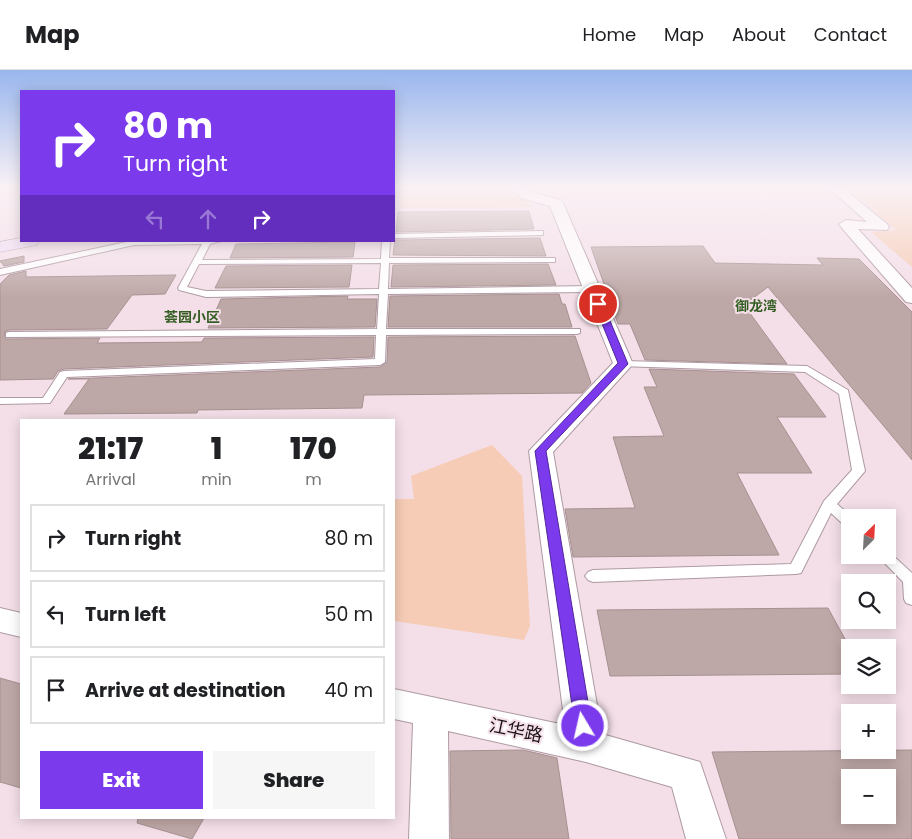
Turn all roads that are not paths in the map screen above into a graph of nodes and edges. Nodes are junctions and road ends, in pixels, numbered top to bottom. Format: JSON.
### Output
{"nodes":[{"id":1,"x":565,"y":225,"type":"edge"},
{"id":2,"x":847,"y":225,"type":"edge"},
{"id":3,"x":857,"y":225,"type":"edge"},
{"id":4,"x":879,"y":225,"type":"edge"},
{"id":5,"x":20,"y":233,"type":"edge"},
{"id":6,"x":540,"y":233,"type":"dead end"},
{"id":7,"x":395,"y":236,"type":"edge"},
{"id":8,"x":25,"y":242,"type":"edge"},
{"id":9,"x":139,"y":242,"type":"edge"},
{"id":10,"x":206,"y":242,"type":"edge"},
{"id":11,"x":386,"y":242,"type":"edge"},
{"id":12,"x":132,"y":244,"type":"junction"},
{"id":13,"x":2,"y":246,"type":"edge"},
{"id":14,"x":552,"y":260,"type":"dead end"},
{"id":15,"x":385,"y":261,"type":"junction"},
{"id":16,"x":196,"y":262,"type":"junction"},
{"id":17,"x":0,"y":272,"type":"edge"},
{"id":18,"x":592,"y":290,"type":"junction"},
{"id":19,"x":383,"y":292,"type":"junction"},
{"id":20,"x":912,"y":298,"type":"edge"},
{"id":21,"x":577,"y":331,"type":"dead end"},
{"id":22,"x":382,"y":332,"type":"junction"},
{"id":23,"x":9,"y":335,"type":"dead end"},
{"id":24,"x":623,"y":364,"type":"junction"},
{"id":25,"x":0,"y":401,"type":"edge"},
{"id":26,"x":829,"y":504,"type":"junction"},
{"id":27,"x":841,"y":515,"type":"edge"},
{"id":28,"x":893,"y":564,"type":"edge"},
{"id":29,"x":593,"y":576,"type":"dead end"},
{"id":30,"x":912,"y":599,"type":"edge"},
{"id":31,"x":0,"y":620,"type":"edge"},
{"id":32,"x":20,"y":625,"type":"edge"},
{"id":33,"x":395,"y":704,"type":"edge"},
{"id":34,"x":431,"y":712,"type":"junction"},
{"id":35,"x":586,"y":746,"type":"junction"},
{"id":36,"x":428,"y":839,"type":"edge"},
{"id":37,"x":706,"y":839,"type":"edge"}],
"edges":[{"from":1,"to":18,"type":"street"},
{"from":2,"to":20,"type":"street"},
{"from":3,"to":4,"type":"street"},
{"from":5,"to":13,"type":"main road"},
{"from":6,"to":7,"type":"lane"},
{"from":8,"to":13,"type":"main road"},
{"from":9,"to":12,"type":"lane"},
{"from":10,"to":12,"type":"lane"},
{"from":10,"to":16,"type":"lane"},
{"from":11,"to":15,"type":"lane"},
{"from":12,"to":17,"type":"lane"},
{"from":14,"to":15,"type":"lane"},
{"from":15,"to":16,"type":"lane"},
{"from":15,"to":19,"type":"lane"},
{"from":16,"to":19,"type":"lane"},
{"from":18,"to":19,"type":"lane"},
{"from":18,"to":24,"type":"street"},
{"from":19,"to":22,"type":"lane"},
{"from":21,"to":22,"type":"lane"},
{"from":22,"to":23,"type":"lane"},
{"from":22,"to":25,"type":"lane"},
{"from":24,"to":26,"type":"lane"},
{"from":24,"to":35,"type":"street"},
{"from":26,"to":27,"type":"lane"},
{"from":26,"to":29,"type":"lane"},
{"from":28,"to":30,"type":"lane"},
{"from":31,"to":32,"type":"street"},
{"from":33,"to":34,"type":"street","name":"江华路"},
{"from":34,"to":35,"type":"street","name":"江华路"},
{"from":34,"to":36,"type":"street"},
{"from":35,"to":37,"type":"street","name":"江华路"}]}
